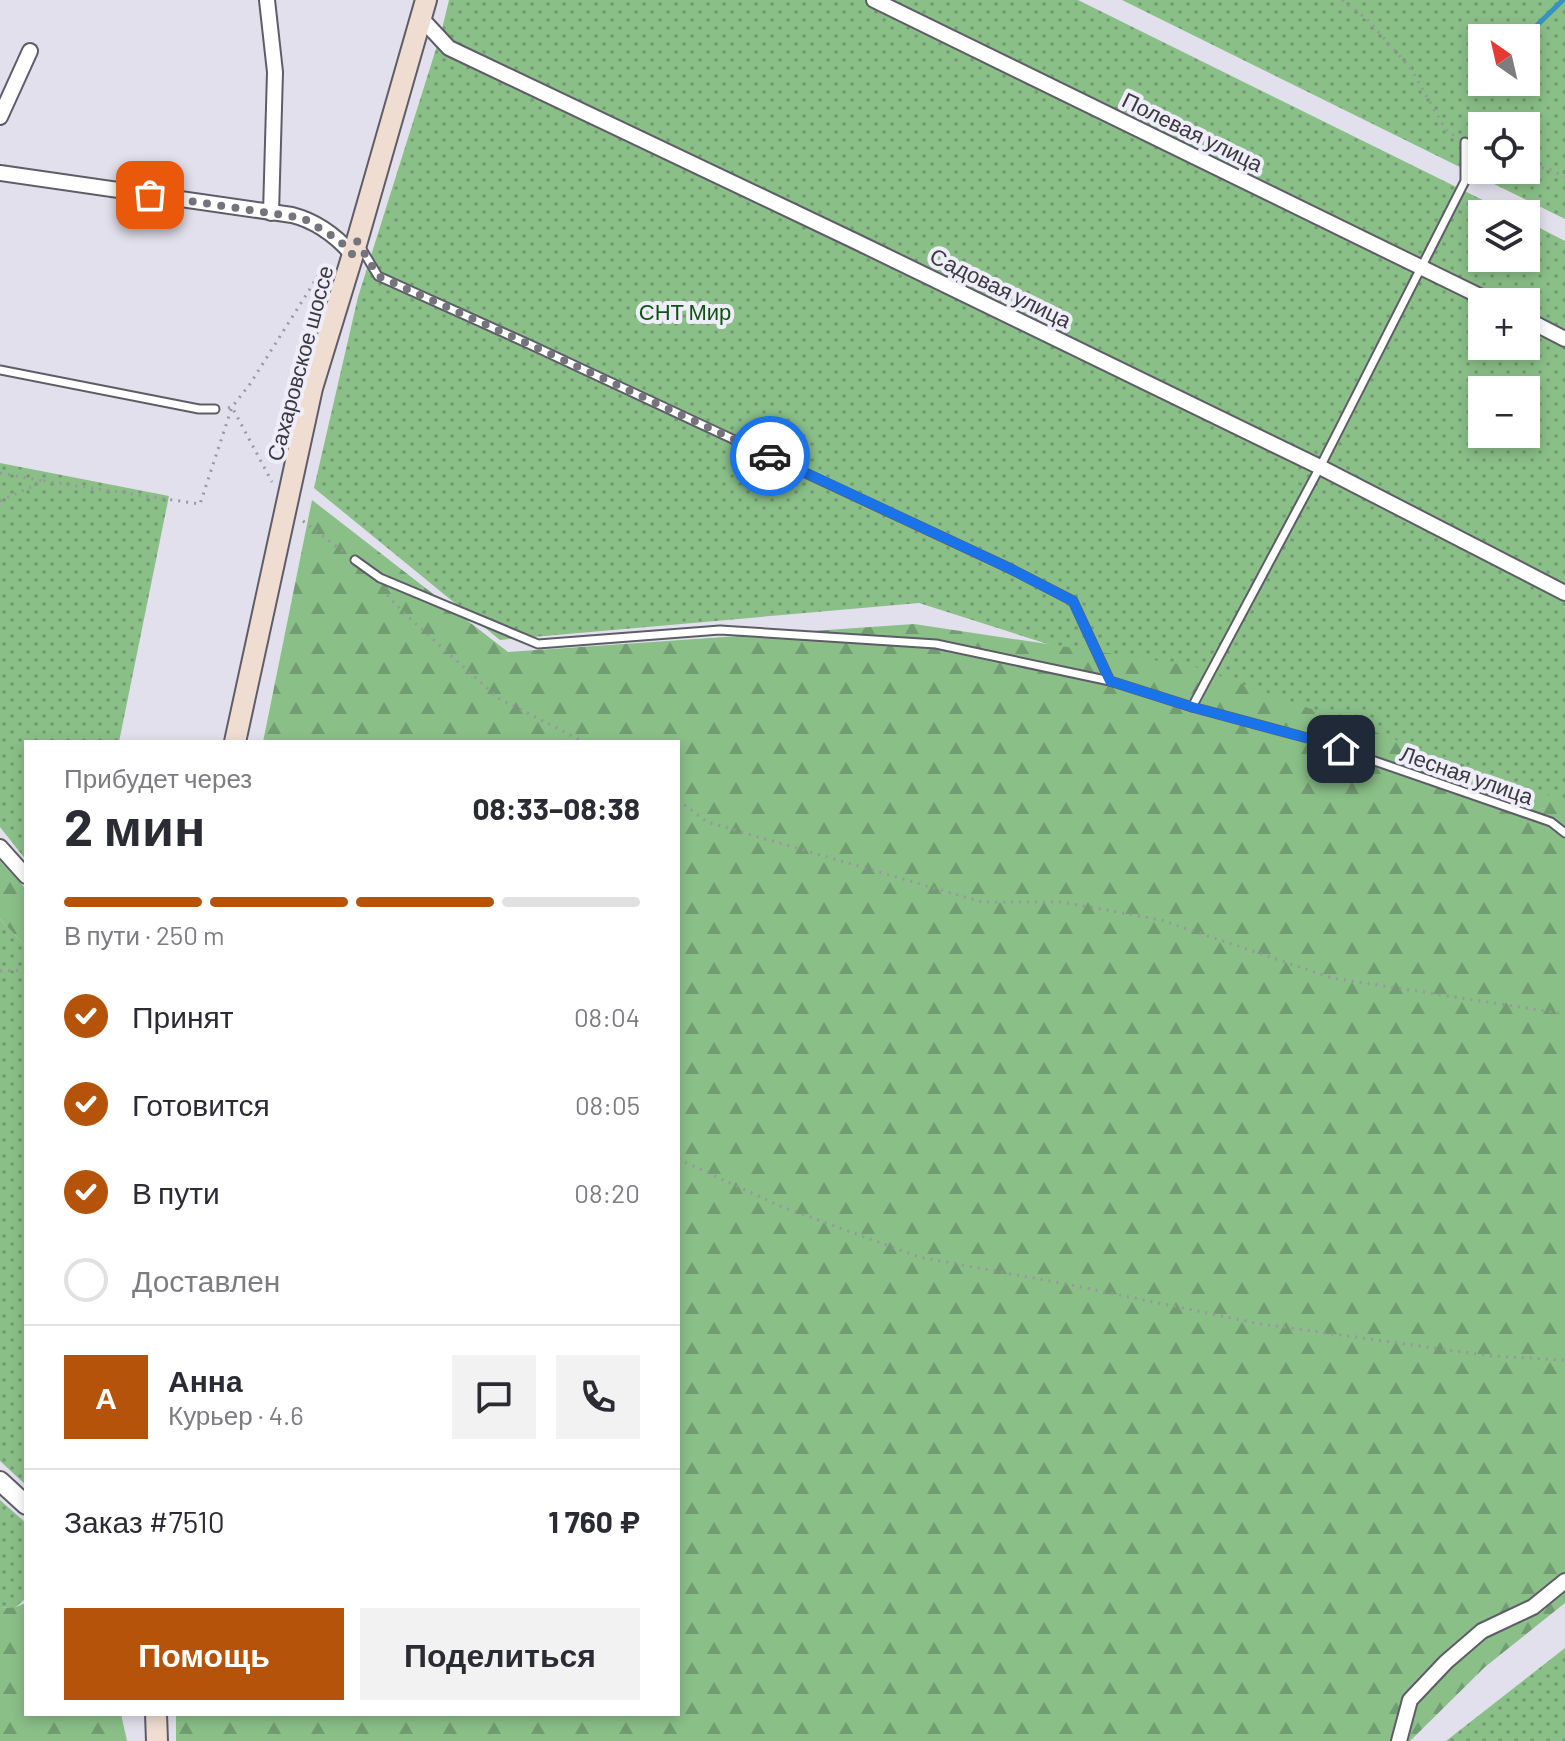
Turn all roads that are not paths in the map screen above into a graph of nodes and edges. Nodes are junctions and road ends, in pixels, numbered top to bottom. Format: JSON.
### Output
{"nodes":[{"id":1,"x":267,"y":0,"type":"edge"},
{"id":2,"x":874,"y":0,"type":"edge"},
{"id":3,"x":424,"y":9,"type":"edge"},
{"id":4,"x":30,"y":51,"type":"dead end"},
{"id":5,"x":0,"y":117,"type":"edge"},
{"id":6,"x":1465,"y":142,"type":"road end"},
{"id":7,"x":0,"y":173,"type":"edge"},
{"id":8,"x":271,"y":213,"type":"junction"},
{"id":9,"x":353,"y":252,"type":"junction"},
{"id":10,"x":1421,"y":266,"type":"junction"},
{"id":11,"x":1468,"y":290,"type":"edge"},
{"id":12,"x":1540,"y":326,"type":"edge"},
{"id":13,"x":1565,"y":339,"type":"edge"},
{"id":14,"x":0,"y":370,"type":"edge"},
{"id":15,"x":215,"y":409,"type":"road end"},
{"id":16,"x":1320,"y":467,"type":"junction"},
{"id":17,"x":355,"y":560,"type":"road end"},
{"id":18,"x":1565,"y":593,"type":"edge"},
{"id":19,"x":1110,"y":681,"type":"junction"},
{"id":20,"x":1192,"y":707,"type":"junction"},
{"id":21,"x":235,"y":740,"type":"edge"},
{"id":22,"x":1565,"y":833,"type":"edge"},
{"id":23,"x":0,"y":847,"type":"edge"},
{"id":24,"x":24,"y":874,"type":"edge"},
{"id":25,"x":0,"y":1481,"type":"edge"},
{"id":26,"x":24,"y":1503,"type":"edge"},
{"id":27,"x":1565,"y":1581,"type":"edge"},
{"id":28,"x":156,"y":1716,"type":"edge"},
{"id":29,"x":157,"y":1741,"type":"edge"},
{"id":30,"x":1399,"y":1741,"type":"edge"}],
"edges":[{"from":1,"to":8,"type":"street"},
{"from":2,"to":10,"type":"street","name":"Полевая улица"},
{"from":3,"to":9,"type":"main road","name":"Сахаровское шоссе"},
{"from":3,"to":16,"type":"street","name":"Садовая улица"},
{"from":4,"to":5,"type":"street"},
{"from":6,"to":10,"type":"lane"},
{"from":7,"to":8,"type":"street"},
{"from":8,"to":9,"type":"street"},
{"from":9,"to":19,"type":"lane"},
{"from":9,"to":21,"type":"main road","name":"Сахаровское шоссе"},
{"from":10,"to":11,"type":"street","name":"Полевая улица"},
{"from":10,"to":16,"type":"lane"},
{"from":12,"to":13,"type":"street"},
{"from":14,"to":15,"type":"lane"},
{"from":16,"to":18,"type":"street","name":"Садовая улица"},
{"from":16,"to":20,"type":"lane"},
{"from":17,"to":19,"type":"lane","name":"Лесная улица"},
{"from":19,"to":20,"type":"lane","name":"Лесная улица"},
{"from":20,"to":22,"type":"lane","name":"Лесная улица"},
{"from":23,"to":24,"type":"street"},
{"from":25,"to":26,"type":"street"},
{"from":27,"to":30,"type":"street"},
{"from":28,"to":29,"type":"main road"}]}
